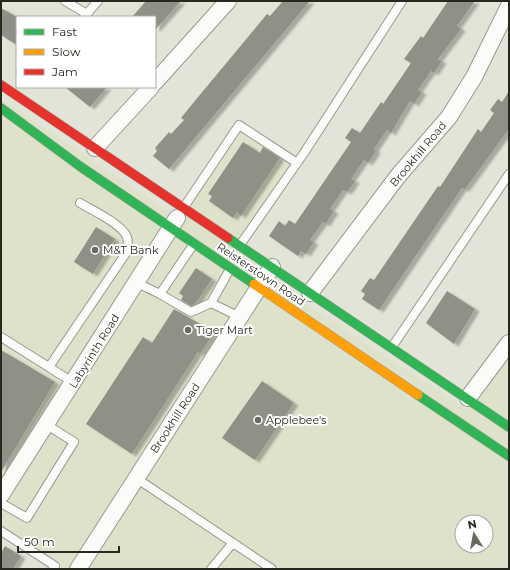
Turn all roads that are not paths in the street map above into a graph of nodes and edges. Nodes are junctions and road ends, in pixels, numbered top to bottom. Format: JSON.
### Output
{"nodes":[{"id":1,"x":65,"y":1,"type":"edge"},
{"id":2,"x":98,"y":1,"type":"edge"},
{"id":3,"x":402,"y":1,"type":"edge"},
{"id":4,"x":227,"y":2,"type":"edge"},
{"id":5,"x":509,"y":6,"type":"edge"},
{"id":6,"x":86,"y":16,"type":"edge"},
{"id":7,"x":156,"y":81,"type":"edge"},
{"id":8,"x":1,"y":85,"type":"edge"},
{"id":9,"x":150,"y":88,"type":"edge"},
{"id":10,"x":13,"y":103,"type":"edge"},
{"id":11,"x":1,"y":122,"type":"edge"},
{"id":12,"x":95,"y":148,"type":"junction"},
{"id":13,"x":297,"y":163,"type":"junction"},
{"id":14,"x":509,"y":174,"type":"edge"},
{"id":15,"x":80,"y":203,"type":"dead end"},
{"id":16,"x":184,"y":207,"type":"junction"},
{"id":17,"x":172,"y":228,"type":"junction"},
{"id":18,"x":194,"y":243,"type":"junction"},
{"id":19,"x":240,"y":245,"type":"junction"},
{"id":20,"x":272,"y":267,"type":"junction"},
{"id":21,"x":231,"y":268,"type":"junction"},
{"id":22,"x":137,"y":283,"type":"junction"},
{"id":23,"x":259,"y":288,"type":"junction"},
{"id":24,"x":310,"y":293,"type":"junction"},
{"id":25,"x":160,"y":294,"type":"junction"},
{"id":26,"x":210,"y":303,"type":"junction"},
{"id":27,"x":240,"y":317,"type":"junction"},
{"id":28,"x":1,"y":337,"type":"edge"},
{"id":29,"x":509,"y":343,"type":"edge"},
{"id":30,"x":392,"y":347,"type":"junction"},
{"id":31,"x":49,"y":367,"type":"junction"},
{"id":32,"x":378,"y":368,"type":"junction"},
{"id":33,"x":399,"y":369,"type":"dead end"},
{"id":34,"x":74,"y":383,"type":"junction"},
{"id":35,"x":464,"y":401,"type":"junction"},
{"id":36,"x":47,"y":425,"type":"junction"},
{"id":37,"x":509,"y":427,"type":"edge"},
{"id":38,"x":509,"y":456,"type":"edge"},
{"id":39,"x":136,"y":478,"type":"junction"},
{"id":40,"x":1,"y":495,"type":"edge"},
{"id":41,"x":1,"y":504,"type":"edge"},
{"id":42,"x":1,"y":531,"type":"edge"},
{"id":43,"x":232,"y":544,"type":"junction"},
{"id":44,"x":53,"y":569,"type":"edge"},
{"id":45,"x":78,"y":569,"type":"edge"},
{"id":46,"x":212,"y":569,"type":"edge"},
{"id":47,"x":272,"y":569,"type":"edge"}],
"edges":[{"from":1,"to":6,"type":"lane"},
{"from":2,"to":6,"type":"lane"},
{"from":3,"to":13,"type":"lane"},
{"from":4,"to":7,"type":"street"},
{"from":5,"to":24,"type":"street","name":"Brookhill Road"},
{"from":8,"to":10,"type":"main road","name":"Reisterstown Road"},
{"from":9,"to":12,"type":"street"},
{"from":10,"to":11,"type":"lane"},
{"from":10,"to":12,"type":"main road","name":"Reisterstown Road"},
{"from":10,"to":17,"type":"main road","name":"Reisterstown Road"},
{"from":12,"to":16,"type":"main road","name":"Reisterstown Road"},
{"from":13,"to":16,"type":"lane"},
{"from":13,"to":19,"type":"lane"},
{"from":14,"to":30,"type":"lane"},
{"from":15,"to":31,"type":"lane"},
{"from":16,"to":17,"type":"street","name":"Labyrinth Road"},
{"from":16,"to":19,"type":"main road","name":"Reisterstown Road"},
{"from":17,"to":18,"type":"main road","name":"Reisterstown Road"},
{"from":17,"to":22,"type":"street","name":"Labyrinth Road"},
{"from":18,"to":21,"type":"main road","name":"Reisterstown Road"},
{"from":18,"to":25,"type":"lane"},
{"from":19,"to":20,"type":"main road","name":"Reisterstown Road"},
{"from":20,"to":23,"type":"street","name":"Brookhill Road"},
{"from":20,"to":24,"type":"main road","name":"Reisterstown Road"},
{"from":21,"to":23,"type":"main road","name":"Reisterstown Road"},
{"from":21,"to":26,"type":"lane"},
{"from":22,"to":25,"type":"lane"},
{"from":22,"to":34,"type":"street","name":"Labyrinth Road"},
{"from":23,"to":27,"type":"street","name":"Brookhill Road"},
{"from":23,"to":32,"type":"main road","name":"Reisterstown Road"},
{"from":24,"to":30,"type":"main road","name":"Reisterstown Road"},
{"from":25,"to":26,"type":"lane"},
{"from":26,"to":27,"type":"lane"},
{"from":27,"to":39,"type":"street","name":"Brookhill Road"},
{"from":28,"to":31,"type":"lane"},
{"from":29,"to":35,"type":"street"},
{"from":30,"to":35,"type":"main road","name":"Reisterstown Road"},
{"from":31,"to":34,"type":"lane"},
{"from":32,"to":33,"type":"main road"},
{"from":32,"to":38,"type":"main road","name":"Reisterstown Road"},
{"from":34,"to":36,"type":"street","name":"Labyrinth Road"},
{"from":35,"to":37,"type":"main road","name":"Reisterstown Road"},
{"from":36,"to":40,"type":"street","name":"Labyrinth Road"},
{"from":36,"to":41,"type":"lane"},
{"from":39,"to":43,"type":"lane"},
{"from":39,"to":45,"type":"street","name":"Brookhill Road"},
{"from":42,"to":44,"type":"lane"},
{"from":43,"to":46,"type":"lane"},
{"from":43,"to":47,"type":"lane"}]}
